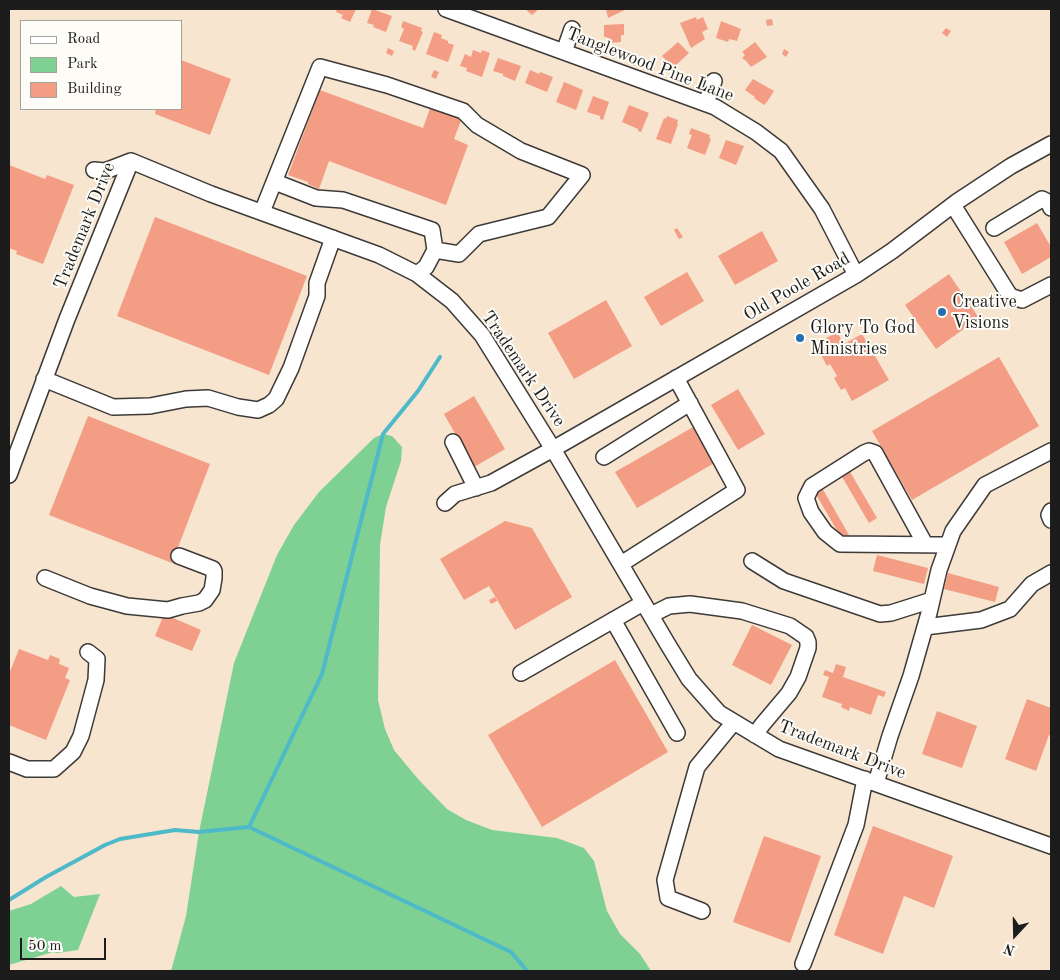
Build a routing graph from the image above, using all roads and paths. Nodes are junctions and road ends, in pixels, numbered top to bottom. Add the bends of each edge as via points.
1 (446, 9) edge
2 (572, 29) dead end
3 (564, 52) junction
4 (714, 81) dead end
5 (706, 103) junction
6 (1051, 144) edge
7 (132, 161) junction
8 (94, 170) dead end
9 (275, 182) junction
10 (953, 205) junction
11 (1051, 208) edge
12 (262, 212) junction
13 (994, 228) dead end
14 (333, 238) junction
15 (435, 250) junction
16 (417, 274) junction
17 (856, 275) junction
18 (1051, 285) edge
19 (676, 378) junction
20 (44, 380) junction
21 (690, 403) junction
22 (453, 442) dead end
23 (553, 449) junction
24 (1051, 451) edge
25 (604, 457) dead end
26 (9, 475) edge
27 (476, 488) junction
28 (446, 504) dead end
29 (1051, 511) edge
30 (1051, 520) edge
31 (925, 544) junction
32 (948, 545) junction
33 (179, 556) dead end
34 (752, 561) dead end
35 (621, 564) junction
36 (1051, 573) edge
37 (45, 578) dead end
38 (1032, 584) junction
39 (1051, 589) edge
40 (932, 600) junction
41 (647, 609) junction
42 (613, 620) junction
43 (925, 627) junction
44 (88, 652) dead end
45 (521, 672) dead end
46 (734, 722) junction
47 (677, 733) dead end
48 (755, 734) junction
49 (9, 762) edge
50 (870, 781) junction
51 (1051, 846) edge
52 (702, 911) dead end
53 (803, 964) dead end

1 - 3 street, Tanglewood Pine Lane
2 - 3 street
3 - 5 street, Tanglewood Pine Lane
4 - 5 street
5 - 17 street, Tanglewood Pine Lane via 756,132 781,151 822,209
6 - 10 street, Old Poole Road
7 - 8 street via 105,171
7 - 12 street, Trademark Drive
7 - 20 street, Trademark Drive
9 - 12 street
9 - 15 street via 316,198 343,200 432,230
9 - 15 street via 320,67 464,111 477,125 521,151 582,175 548,217 479,234 459,254
10 - 17 street, Old Poole Road
10 - 18 street via 1010,296 1022,300
11 - 13 street via 1042,199
12 - 14 street, Trademark Drive
14 - 16 street, Trademark Drive
14 - 20 street via 317,283 317,296 291,368 276,399 258,410 208,398 150,406 112,407
15 - 16 street via 426,267
16 - 23 street, Trademark Drive via 452,301 482,335
17 - 19 street, Old Poole Road
19 - 21 street
19 - 23 street, Old Poole Road
20 - 26 street, Trademark Drive
21 - 25 street
21 - 35 street via 738,490
22 - 27 street
23 - 27 street, Old Poole Road
23 - 35 street, Trademark Drive
24 - 32 street via 985,485 953,531
27 - 28 street, Old Poole Road via 455,494
29 - 30 street
31 - 31 street via 840,544 825,532 806,498 812,486 870,451 875,454
31 - 32 street
32 - 40 street
33 - 37 street via 213,569 212,590 199,603 168,610 118,604
34 - 40 street via 784,580 880,614
35 - 41 street, Trademark Drive
36 - 38 street
38 - 39 street
38 - 43 street via 1010,609 981,620
40 - 43 street
41 - 42 street
41 - 46 street, Trademark Drive via 689,679 719,713
41 - 48 street via 690,604 742,611 790,626 806,637 808,648 798,677
42 - 45 street
42 - 47 street
43 - 50 street via 890,736
44 - 49 street via 97,659 96,680 81,736 73,752 54,769 27,768
46 - 48 street, Trademark Drive
46 - 52 street via 696,767 665,880 668,898
48 - 50 street, Trademark Drive via 779,749
50 - 51 street, Trademark Drive
50 - 53 street

